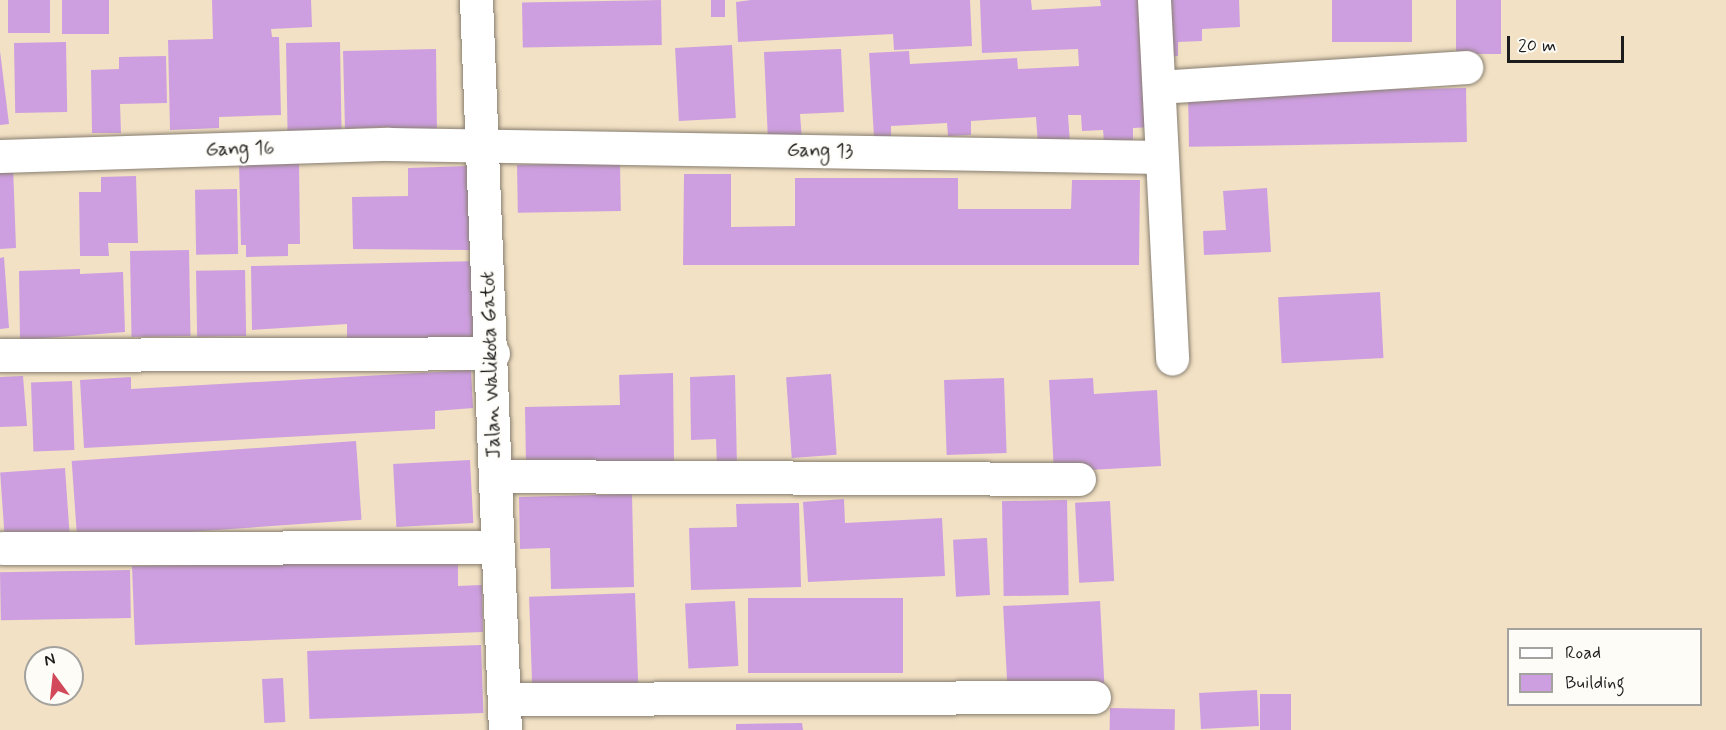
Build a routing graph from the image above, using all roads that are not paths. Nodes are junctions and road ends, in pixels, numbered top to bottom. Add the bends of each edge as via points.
1 (476, 0) edge
2 (1154, 0) edge
3 (1466, 67) dead end
4 (1159, 87) junction
5 (479, 146) junction
6 (0, 156) edge
7 (1161, 157) junction
8 (493, 353) junction
9 (0, 355) edge
10 (1172, 359) dead end
11 (495, 476) junction
12 (1079, 479) dead end
13 (497, 547) junction
14 (3, 548) dead end
15 (1094, 697) dead end
16 (505, 714) edge

1 - 5 street, Jalan Walikota Gatot
2 - 4 street
3 - 4 street
4 - 7 street
5 - 6 street, Gang 16 via 389,144
5 - 7 street, Gang 13
5 - 8 street, Jalan Walikota Gatot
7 - 10 street
8 - 9 street
8 - 11 street, Jalan Walikota Gatot
11 - 12 street
11 - 13 street, Jalan Walikota Gatot
13 - 14 street
13 - 16 street, Jalan Walikota Gatot
15 - 16 street

